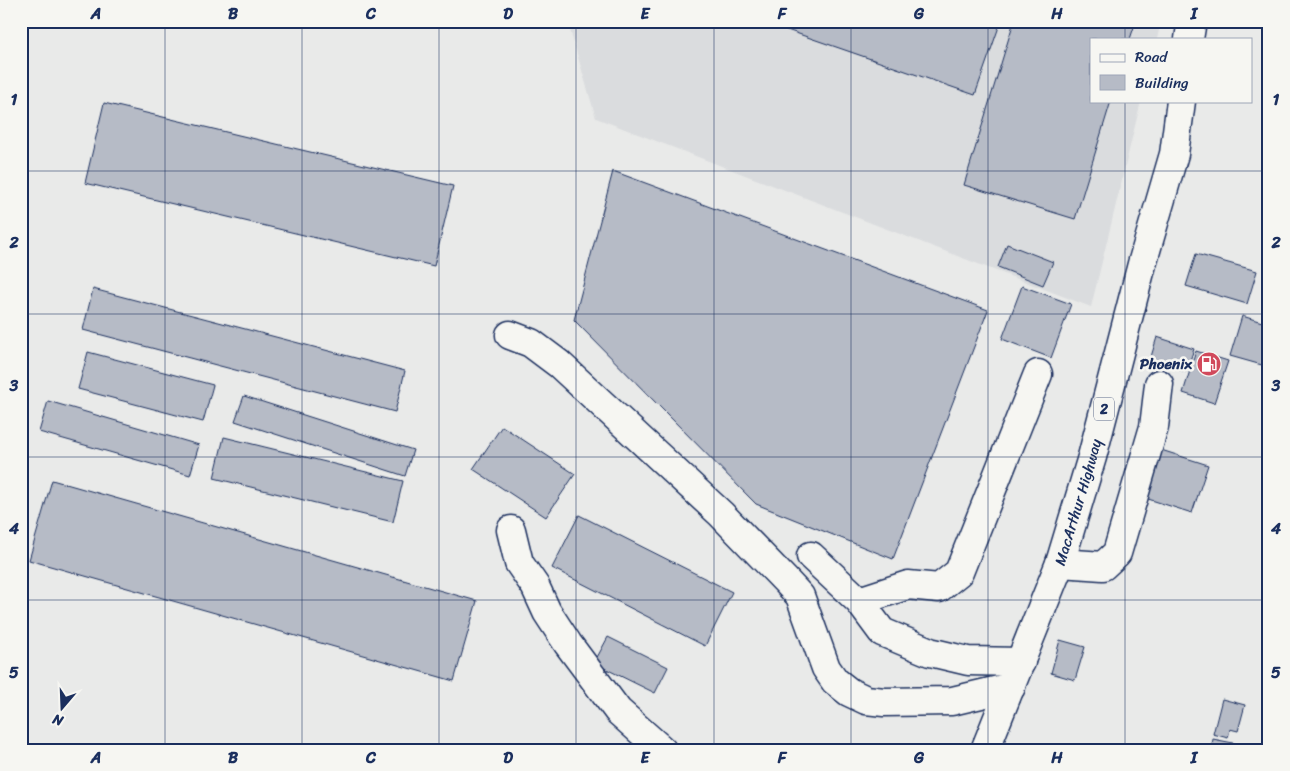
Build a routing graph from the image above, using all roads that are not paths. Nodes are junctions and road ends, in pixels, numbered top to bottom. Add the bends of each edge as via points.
1 (1192, 21) edge
2 (1190, 38) edge
3 (1181, 102) edge
4 (510, 335) dead end
5 (1038, 374) dead end
6 (1159, 384) dead end
7 (511, 530) dead end
8 (811, 556) dead end
9 (1060, 563) junction
10 (859, 601) junction
11 (1021, 662) junction
12 (1006, 698) junction
13 (662, 750) edge
14 (985, 750) edge

1 - 2 main road
3 - 9 main road, MacArthur Highway / 2 via 1174,154
4 - 12 main road via 531,343 559,364 721,514 785,580 800,596 826,668 835,681 850,692 866,700 884,702
5 - 10 main road via 959,572 939,588 908,585
6 - 9 main road via 1154,427 1117,552 1103,566
7 - 13 main road via 519,563 568,644 618,711
8 - 10 main road
9 - 11 main road, MacArthur Highway / 2
10 - 11 main road via 882,632 930,652 968,661
11 - 12 main road, MacArthur Highway / 2
12 - 14 main road, MacArthur Highway / 2

